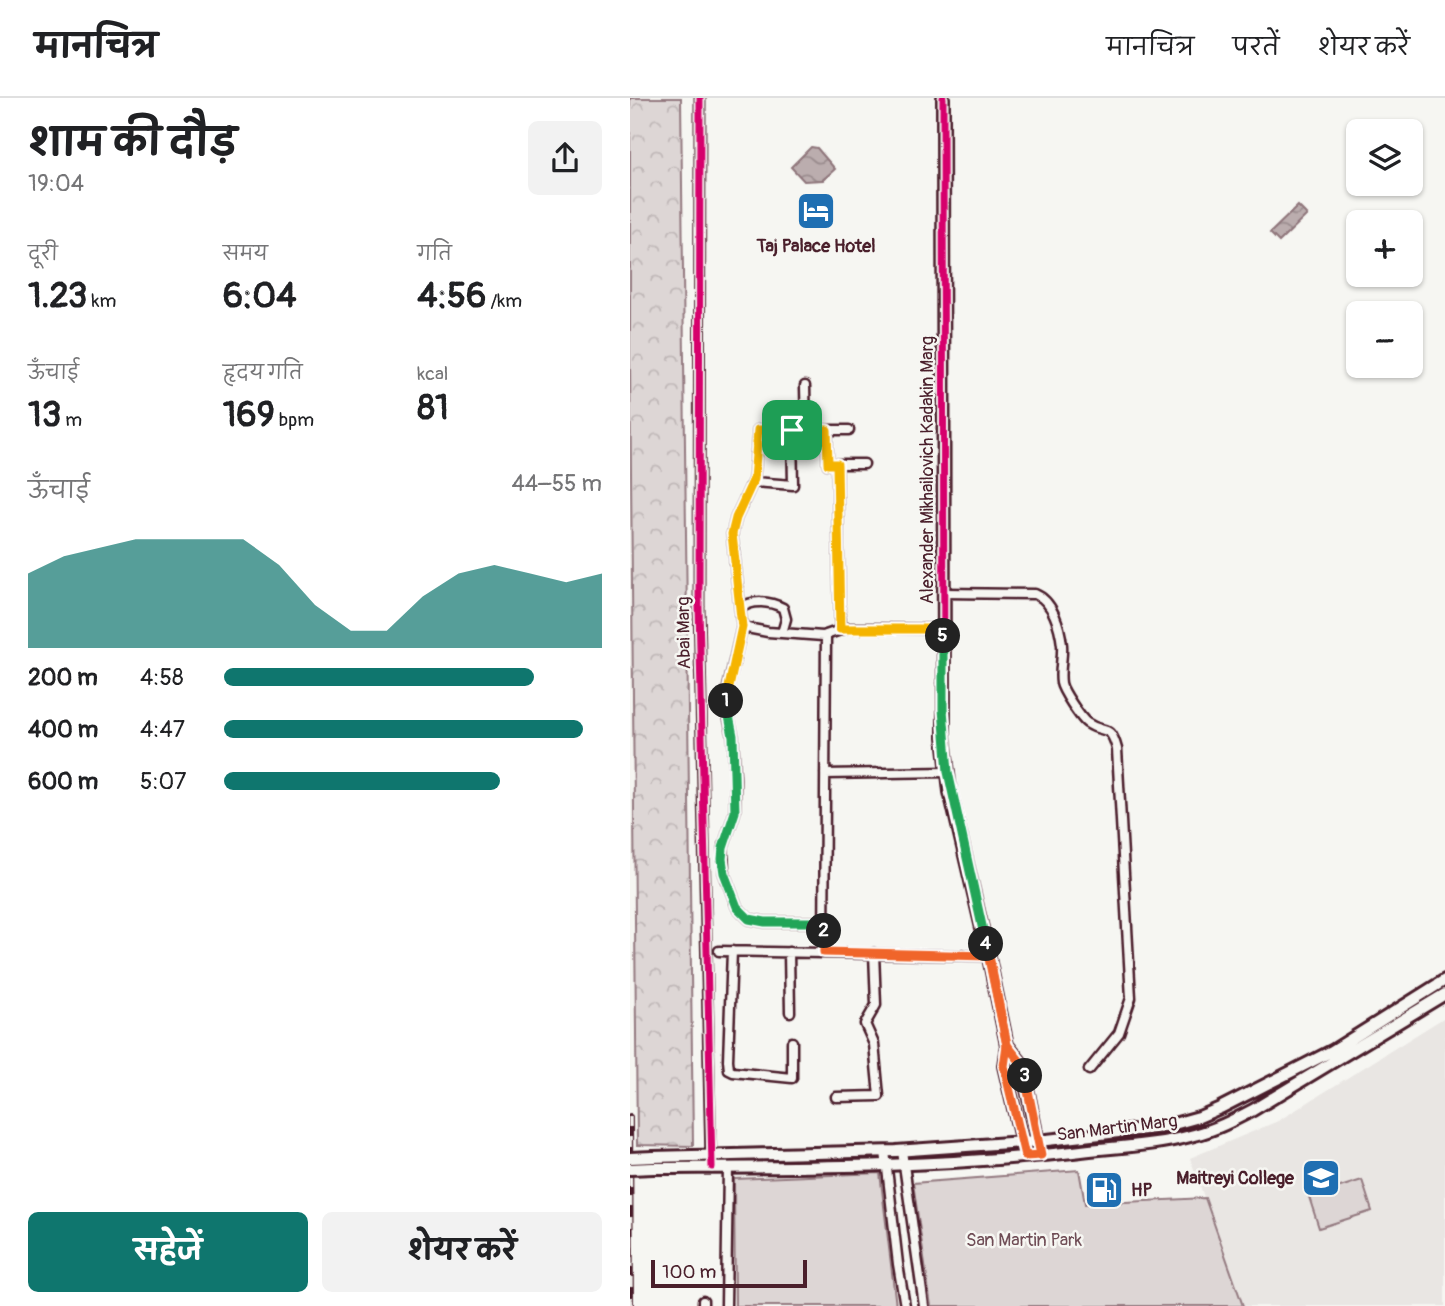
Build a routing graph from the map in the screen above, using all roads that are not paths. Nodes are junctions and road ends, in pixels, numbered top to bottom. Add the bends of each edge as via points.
1 (700, 98) edge
2 (943, 98) edge
3 (805, 386) dead end
4 (792, 430) junction
5 (806, 430) junction
6 (827, 430) junction
7 (849, 430) dead end
8 (837, 464) junction
9 (864, 464) dead end
10 (753, 482) junction
11 (943, 593) junction
12 (740, 609) junction
13 (742, 627) junction
14 (840, 629) junction
15 (943, 629) junction
16 (782, 633) junction
17 (826, 635) junction
18 (948, 772) junction
19 (825, 774) junction
20 (824, 922) junction
21 (719, 951) dead end
22 (732, 951) junction
23 (789, 951) junction
24 (824, 952) junction
25 (874, 953) junction
26 (989, 956) junction
27 (1445, 979) edge
28 (1445, 994) edge
29 (790, 1012) dead end
30 (792, 1042) dead end
31 (1007, 1045) junction
32 (1089, 1070) dead end
33 (836, 1097) dead end
34 (1022, 1142) junction
35 (1038, 1142) junction
36 (885, 1151) junction
37 (902, 1151) junction
38 (711, 1155) junction
39 (1041, 1155) junction
40 (1025, 1156) junction
41 (630, 1158) edge
42 (653, 1162) junction
43 (904, 1165) junction
44 (886, 1166) junction
45 (712, 1167) junction
46 (728, 1167) junction
47 (630, 1169) edge
48 (726, 1306) edge
49 (905, 1306) edge
50 (924, 1306) edge

1 - 38 street, Abai Marg via 699,607
2 - 11 street, Alexander Mikhailovich Kadakin Marg
3 - 5 street
4 - 5 street
4 - 10 street via 758,430
4 - 10 street via 793,485
5 - 6 street
6 - 7 street
6 - 8 street via 828,464
8 - 9 street
8 - 14 street
10 - 12 street via 732,534
11 - 15 street, Alexander Mikhailovich Kadakin Marg
11 - 32 street via 1043,597 1050,604 1062,644 1061,684 1084,720 1114,737 1131,998 1119,1033
12 - 13 street
12 - 16 street via 755,602 783,607
13 - 16 street
13 - 20 street via 726,697 733,736 735,812 723,848 724,873 737,907 749,919
14 - 15 street
14 - 17 street
15 - 18 street, Alexander Mikhailovich Kadakin Marg
16 - 17 street
17 - 19 street
18 - 19 street
18 - 26 street, Alexander Mikhailovich Kadakin Marg
19 - 20 street
20 - 24 street
21 - 22 street
22 - 23 street
22 - 30 street via 729,1070 792,1077
23 - 24 street
23 - 29 street
24 - 25 street
25 - 26 street
25 - 33 street via 876,1005 865,1024 874,1044 879,1096
26 - 31 street, Alexander Mikhailovich Kadakin Marg
27 - 35 street, San Martin Marg via 1332,1051 1199,1117 1163,1127
28 - 39 street, San Martin Marg via 1225,1124 1173,1140
31 - 34 street via 1004,1066
31 - 35 street via 1022,1064
34 - 35 street, San Martin Marg
34 - 37 street, San Martin Marg
34 - 40 street
35 - 39 street
36 - 37 street, San Martin Marg
36 - 38 street, San Martin Marg
36 - 44 street
37 - 43 street
38 - 42 street, San Martin Marg
38 - 45 street, Abai Marg
39 - 40 street, San Martin Marg
40 - 43 street, San Martin Marg
41 - 42 street, San Martin Marg, bridge
42 - 45 street, San Martin Marg
42 - 47 street, San Martin Marg, bridge
43 - 44 street, San Martin Marg
43 - 50 street
44 - 46 street, San Martin Marg
44 - 49 street
45 - 46 street, San Martin Marg
46 - 48 street

